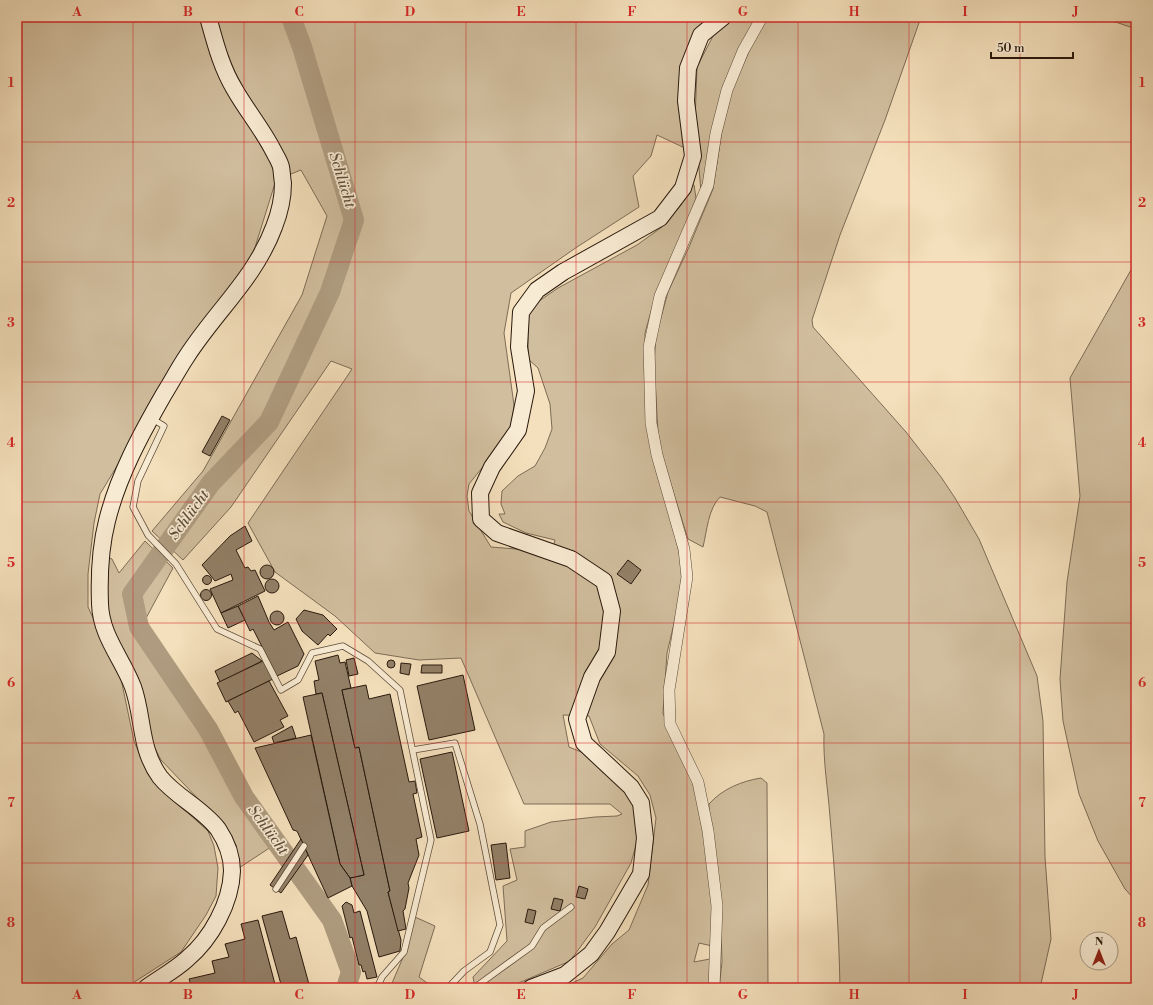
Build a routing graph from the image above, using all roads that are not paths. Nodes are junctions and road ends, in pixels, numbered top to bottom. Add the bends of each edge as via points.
1 (208, 17) edge
2 (723, 17) edge
3 (762, 17) edge
4 (150, 418) junction
5 (413, 750) junction
6 (304, 846) dead end
7 (276, 890) dead end
8 (571, 907) dead end
9 (146, 988) edge
10 (377, 988) edge
11 (448, 988) edge
12 (474, 988) edge
13 (531, 988) edge
14 (714, 988) edge

1 - 4 street via 221,62 281,166 283,195 269,241 257,262 187,355
2 - 13 street via 701,35 688,68 686,101 693,156 683,188 660,218 563,272 537,290 520,312 519,347 526,391 518,430 492,467 480,493 481,519 497,533 571,559 604,581 612,611 607,652 592,677 577,719 584,743 632,787 641,803 646,838 641,874 591,954 565,976
3 - 14 street via 726,90 708,185 660,296 649,346 651,423 657,455 684,550 687,577 669,690 670,724 698,782 708,831 718,906
4 - 5 lane via 164,426 138,481 133,507 148,535 176,564 218,629 260,649 281,690 298,680 312,653 343,646 368,661 400,690
4 - 9 street via 131,456 106,523 100,580 103,625 134,689 148,756 160,777 217,828 227,846 232,872 228,897 204,941 188,958
5 - 10 lane via 431,840 404,952 382,977
5 - 11 lane via 455,743 480,824 500,925 490,952 464,971
6 - 7 lane
8 - 12 lane via 543,928 532,946

